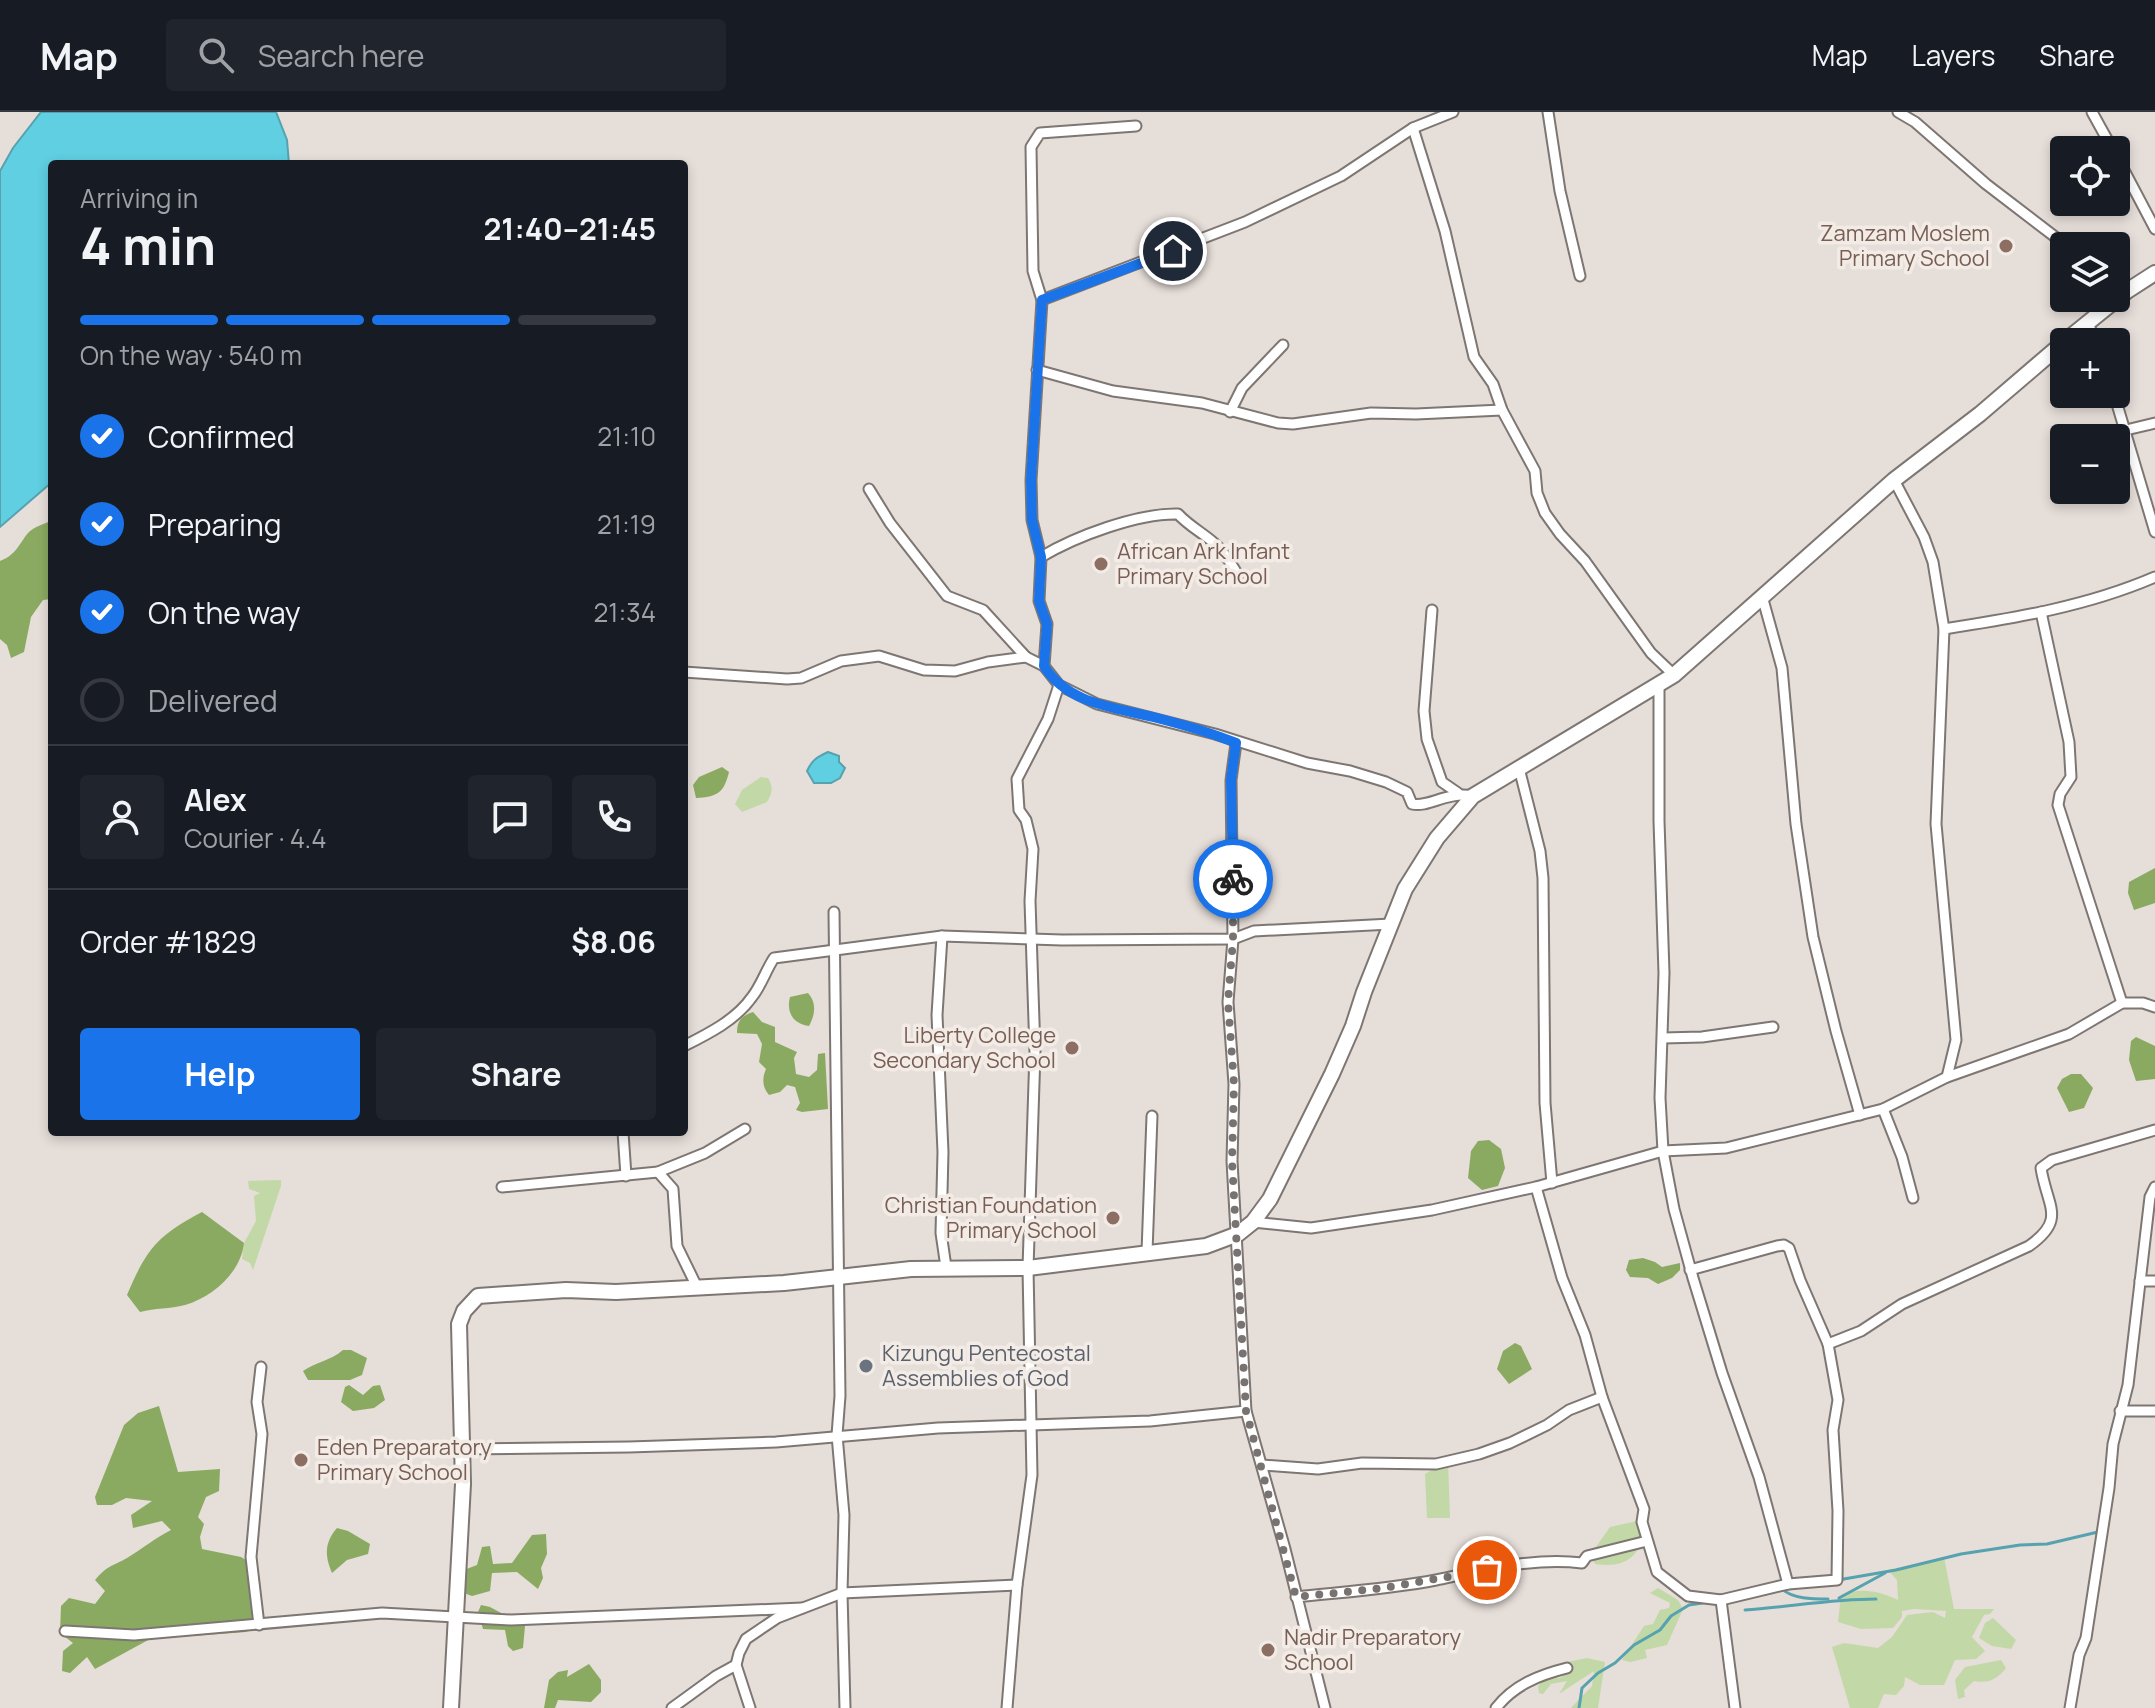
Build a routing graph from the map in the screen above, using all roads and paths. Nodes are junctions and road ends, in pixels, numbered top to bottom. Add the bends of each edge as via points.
1 (1453, 112) edge
2 (1548, 112) edge
3 (1898, 112) edge
4 (2092, 112) edge
5 (1136, 126) dead end
6 (1413, 128) junction
7 (2106, 136) edge
8 (2130, 181) edge
9 (2155, 229) edge
10 (2050, 233) edge
11 (2155, 273) edge
12 (1580, 276) dead end
13 (2130, 283) edge
14 (1042, 300) junction
15 (2097, 312) edge
16 (2088, 322) junction
17 (2081, 328) edge
18 (2090, 328) edge
19 (1283, 345) dead end
20 (2050, 354) edge
21 (1037, 370) junction
22 (1502, 410) junction
23 (1230, 412) junction
24 (2155, 423) edge
25 (2130, 429) edge
26 (2130, 444) edge
27 (1894, 480) junction
28 (869, 489) dead end
29 (2155, 532) edge
30 (1041, 557) junction
31 (1238, 575) dead end
32 (2155, 577) edge
33 (1762, 596) junction
34 (1432, 610) dead end
35 (2041, 612) junction
36 (1944, 629) junction
37 (1026, 657) junction
38 (1044, 666) junction
39 (688, 672) edge
40 (1674, 675) junction
41 (1659, 684) junction
42 (1059, 685) junction
43 (1236, 743) junction
44 (1519, 768) junction
45 (1465, 795) junction
46 (834, 912) dead end
47 (1391, 924) junction
48 (942, 936) junction
49 (1033, 939) junction
50 (1233, 939) junction
51 (836, 952) junction
52 (2122, 1003) junction
53 (2155, 1007) edge
54 (1773, 1027) dead end
55 (1663, 1038) junction
56 (688, 1044) edge
57 (1947, 1077) junction
58 (1883, 1109) junction
59 (1860, 1115) junction
60 (1152, 1116) dead end
61 (745, 1129) dead end
62 (2155, 1130) edge
63 (623, 1136) edge
64 (1663, 1151) junction
65 (658, 1172) junction
66 (626, 1176) junction
67 (1552, 1183) junction
68 (502, 1187) dead end
69 (1536, 1187) junction
70 (2155, 1187) edge
71 (1913, 1198) dead end
72 (1253, 1222) junction
73 (1238, 1234) junction
74 (1147, 1252) junction
75 (946, 1267) junction
76 (1028, 1268) junction
77 (1690, 1270) junction
78 (837, 1278) junction
79 (2140, 1281) junction
80 (2155, 1281) edge
81 (697, 1287) junction
82 (1828, 1344) junction
83 (261, 1367) dead end
84 (1602, 1397) junction
85 (1246, 1411) junction
86 (2120, 1411) junction
87 (2155, 1411) edge
88 (1032, 1424) junction
89 (837, 1435) junction
90 (461, 1449) junction
91 (1262, 1465) junction
92 (1647, 1541) junction
93 (1788, 1584) junction
94 (1017, 1585) junction
95 (842, 1593) junction
96 (1296, 1597) junction
97 (1721, 1600) junction
98 (802, 1608) junction
99 (455, 1616) junction
100 (259, 1625) junction
101 (65, 1631) dead end
102 (736, 1665) junction
103 (1567, 1668) dead end
104 (451, 1708) edge
105 (672, 1708) edge
106 (750, 1708) edge
107 (845, 1708) edge
108 (1007, 1708) edge
109 (1325, 1708) edge
110 (1496, 1708) edge
111 (1735, 1708) edge
112 (2070, 1708) edge

1 - 6 street
2 - 12 street
3 - 10 street
4 - 7 street
5 - 14 street via 1040,133 1031,147 1033,271
6 - 14 street via 1341,176 1245,222
6 - 22 street via 1445,231 1474,357 1493,384
8 - 9 street
11 - 13 street
14 - 21 street
15 - 16 street
16 - 17 street
16 - 18 street
19 - 23 street via 1242,388
20 - 27 street
21 - 23 street via 1113,391
21 - 30 street via 1032,520
22 - 23 street via 1371,413 1293,424
22 - 40 street via 1535,471 1545,513 1651,653
24 - 25 street
26 - 29 street
27 - 33 street
27 - 36 street via 1933,562
28 - 37 street via 947,596 983,610
30 - 31 street via 1099,531 1178,514 1213,542
30 - 38 street via 1039,601 1047,624
32 - 35 street
33 - 40 street
33 - 59 street via 1782,668 1813,937
34 - 45 street via 1425,728 1442,782
35 - 36 street
35 - 52 street via 2069,742 2071,777 2058,805
36 - 57 street via 1936,824 1956,1040
37 - 38 street
37 - 39 street via 955,671 924,670 879,656 841,661 787,679
38 - 42 street
40 - 41 street
41 - 44 street
41 - 55 street
42 - 43 street via 1097,704
42 - 49 street via 1017,779 1019,810 1033,849
43 - 45 street via 1386,782 1407,792 1412,804
43 - 50 street via 1231,780
44 - 45 street
44 - 67 street via 1543,878 1545,1103
45 - 47 street via 1419,864
46 - 51 street
47 - 50 street via 1254,931
47 - 72 street via 1332,1074 1270,1199
48 - 49 street
48 - 51 street
48 - 75 street via 937,1015
49 - 50 street
49 - 76 street via 1035,1113
50 - 73 street via 1228,1002
51 - 56 street via 774,958 743,1007
51 - 78 street
52 - 53 street
52 - 57 street via 2069,1034
54 - 55 street
55 - 64 street
57 - 58 street
58 - 59 street
58 - 71 street
59 - 64 street via 1726,1148
60 - 74 street
61 - 65 street
62 - 82 street via 2052,1160 2041,1168 2053,1219 2046,1234
63 - 66 street
64 - 67 street
64 - 77 street
65 - 66 street
65 - 81 street via 673,1189 677,1246
66 - 68 street
67 - 69 street
69 - 72 street via 1311,1228
69 - 84 street
70 - 79 street
72 - 73 street
73 - 74 street via 1206,1246
73 - 85 street
74 - 76 street
75 - 76 street
75 - 78 street
76 - 88 street
77 - 82 street via 1787,1246
77 - 93 street via 1759,1477
78 - 81 street
78 - 89 street
79 - 80 street
79 - 86 street
81 - 90 street via 478,1296 459,1324
82 - 93 street via 1838,1400 1833,1430 1837,1580
83 - 100 street via 257,1402 262,1434 251,1557
84 - 91 street via 1510,1443 1436,1464 1362,1463 1318,1469
84 - 92 street via 1644,1509
85 - 88 street via 1150,1421
85 - 91 street
86 - 87 street
86 - 112 street via 2086,1638
88 - 89 street
88 - 94 street via 1032,1475
89 - 90 street via 673,1446
89 - 95 street via 844,1515
90 - 99 street
91 - 96 street
92 - 96 street via 1587,1556 1582,1563 1561,1560
92 - 97 street via 1657,1572 1668,1582 1688,1596
93 - 97 street
94 - 95 street
94 - 108 street
95 - 98 street
95 - 107 street
96 - 109 street
97 - 111 street
98 - 99 street via 511,1620
98 - 102 street via 746,1639
99 - 100 street via 382,1613
99 - 104 street
100 - 101 street via 134,1635
102 - 105 street
102 - 106 street
103 - 110 street via 1533,1678

